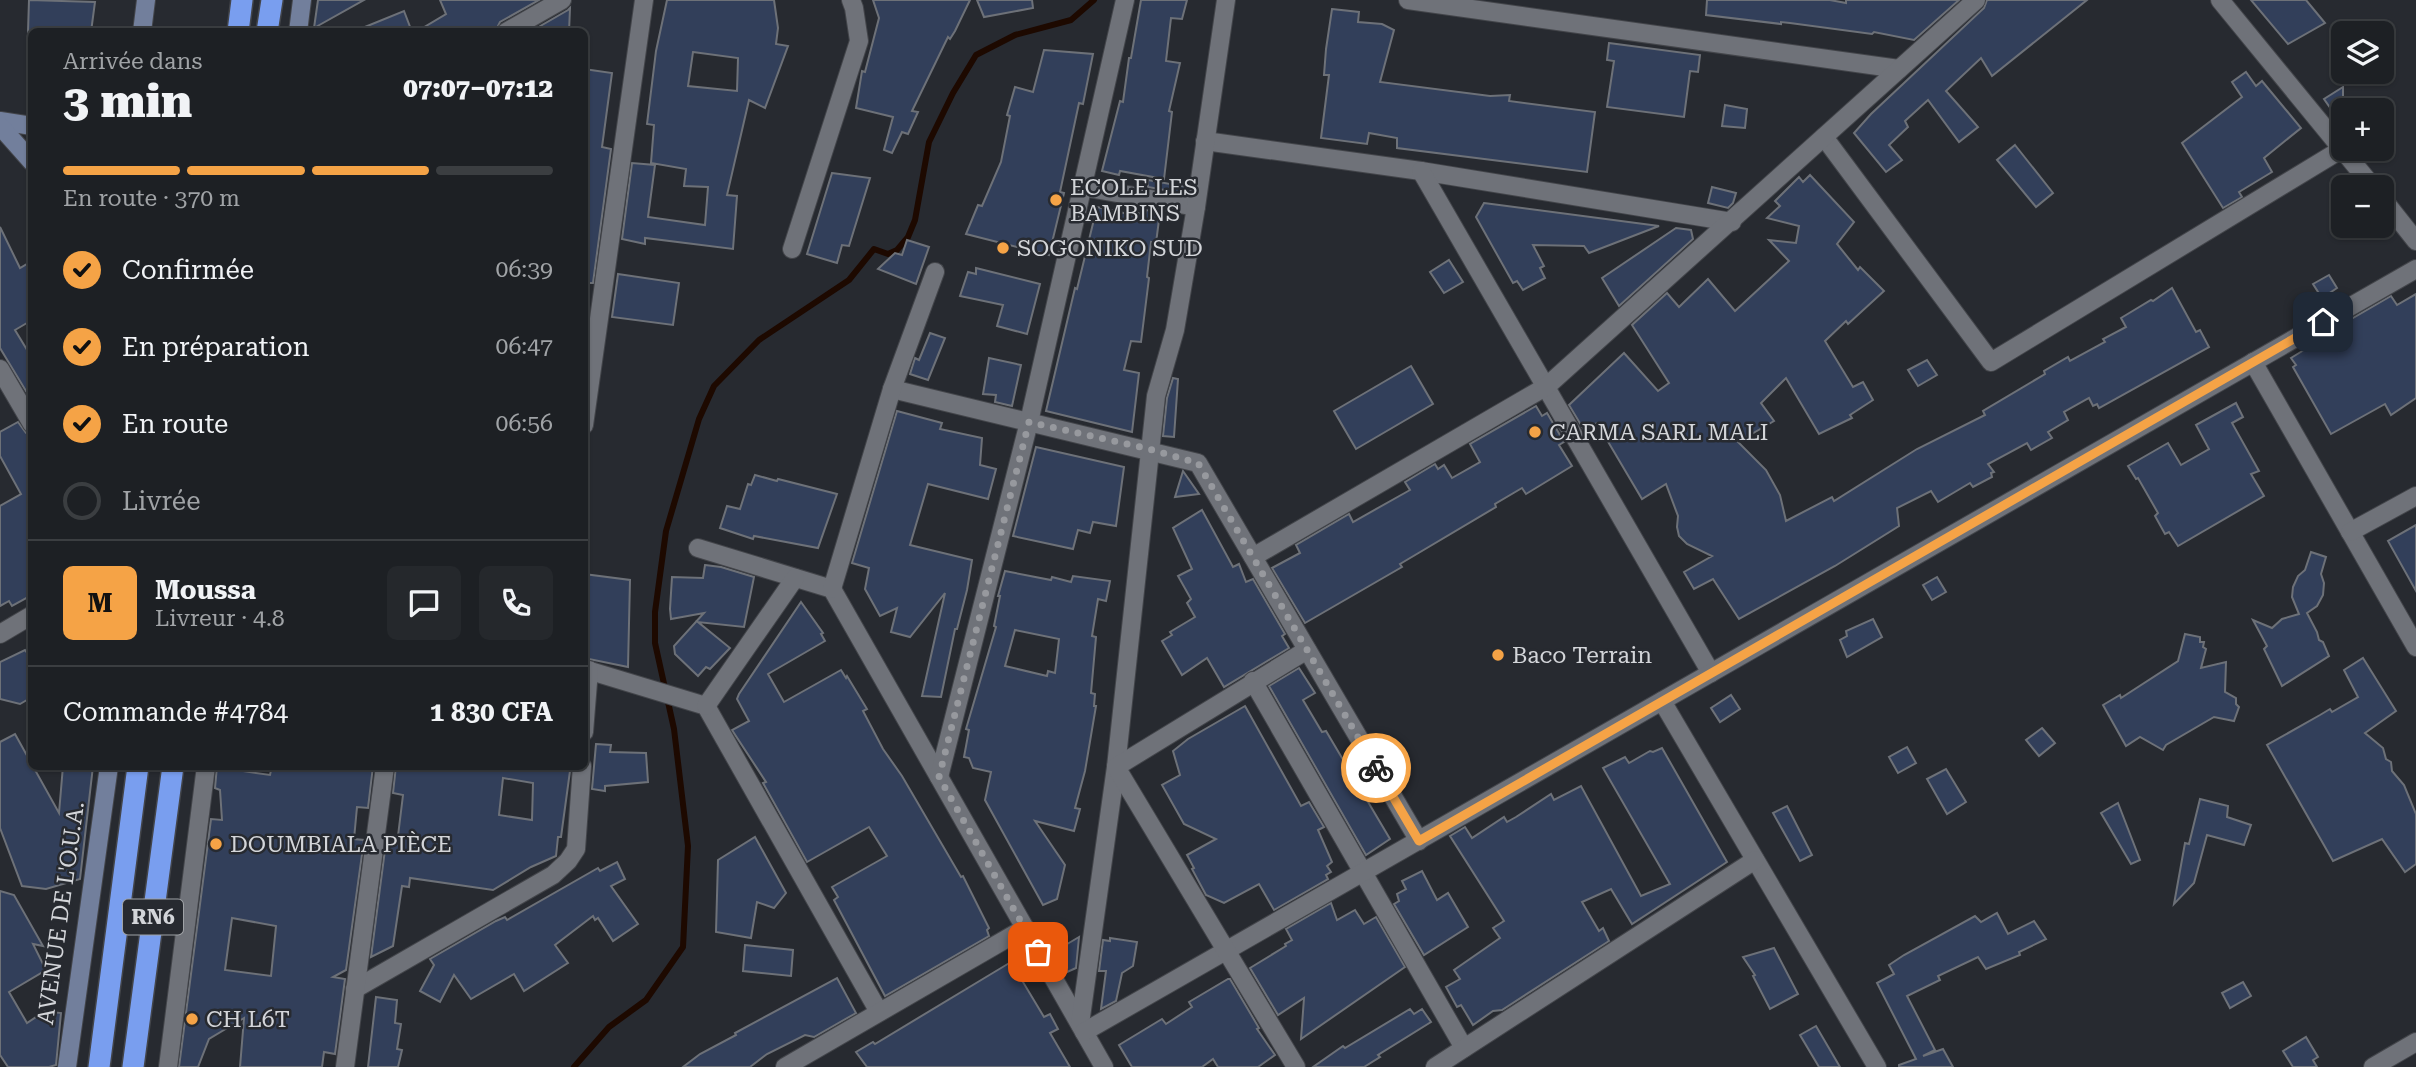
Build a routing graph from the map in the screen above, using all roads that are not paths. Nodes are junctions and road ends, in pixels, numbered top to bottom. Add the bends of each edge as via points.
1 (146, 0) edge
2 (242, 0) edge
3 (272, 0) edge
4 (302, 0) edge
5 (562, 0) edge
6 (644, 0) edge
7 (850, 0) edge
8 (1125, 0) edge
9 (1226, 0) edge
10 (1408, 0) edge
11 (1976, 0) edge
12 (2220, 0) edge
13 (142, 28) edge
14 (238, 28) edge
15 (268, 28) edge
16 (298, 28) edge
17 (513, 28) edge
18 (1899, 69) junction
19 (0, 124) edge
20 (28, 126) edge
21 (2331, 136) edge
22 (1824, 137) junction
23 (1205, 141) junction
24 (2331, 156) edge
25 (28, 157) edge
26 (2352, 161) edge
27 (1421, 171) junction
28 (2363, 175) edge
29 (1083, 187) junction
30 (1196, 207) junction
31 (2394, 213) edge
32 (1732, 222) junction
33 (2416, 240) edge
34 (792, 249) dead end
35 (2416, 269) edge
36 (935, 272) dead end
37 (2253, 362) junction
38 (0, 369) edge
39 (1547, 386) junction
40 (892, 389) junction
41 (588, 397) edge
42 (28, 417) edge
43 (1029, 422) junction
44 (1149, 449) junction
45 (2416, 496) edge
46 (2350, 532) junction
47 (698, 548) dead end
48 (1253, 557) junction
49 (795, 578) junction
50 (832, 589) junction
51 (28, 617) edge
52 (0, 634) edge
53 (2416, 647) edge
54 (1307, 650) junction
55 (588, 669) edge
56 (1711, 673) junction
57 (1254, 681) junction
58 (1662, 701) junction
59 (706, 706) junction
60 (1116, 767) junction
61 (108, 770) edge
62 (137, 770) edge
63 (172, 770) edge
64 (205, 770) edge
65 (384, 770) edge
66 (582, 770) edge
67 (939, 777) junction
68 (1419, 841) junction
69 (1755, 860) junction
70 (1363, 872) junction
71 (1025, 928) junction
72 (1226, 951) junction
73 (355, 989) junction
74 (879, 1012) junction
75 (1082, 1028) junction
76 (2416, 1042) edge
77 (1464, 1048) junction
78 (67, 1067) edge
79 (99, 1067) edge
80 (133, 1067) edge
81 (168, 1067) edge
82 (345, 1067) edge
83 (785, 1067) edge
84 (1104, 1067) edge
85 (1296, 1067) edge
86 (1434, 1067) edge
87 (1877, 1067) edge
88 (2372, 1067) edge

1 - 13 street
2 - 14 highway
3 - 15 highway
4 - 16 street
5 - 17 street
6 - 41 street
7 - 34 street via 859,41
8 - 29 street
9 - 23 street
10 - 18 street
11 - 18 street
12 - 21 street
18 - 22 street
19 - 20 street
19 - 25 street
22 - 24 street via 1991,362
22 - 32 street
23 - 27 street
23 - 30 street
26 - 28 street
27 - 32 street
27 - 39 street
29 - 30 street
29 - 43 street
30 - 44 street
31 - 33 street
32 - 39 street
35 - 37 street
36 - 40 street
37 - 46 street
37 - 56 street
38 - 42 street
39 - 48 street
39 - 56 street
40 - 43 street
40 - 50 street
43 - 44 street
43 - 67 street
44 - 48 street via 1198,463
44 - 60 street
45 - 46 street
46 - 53 street
47 - 49 street
48 - 54 street
49 - 50 street
49 - 59 street
50 - 67 street
51 - 52 street
54 - 57 street
54 - 68 street
55 - 59 street
56 - 58 street
57 - 60 street
57 - 70 street
58 - 68 street
58 - 69 street
59 - 74 street
60 - 72 street
60 - 75 street
61 - 78 street, AVENUE DE L'O.U.A.
62 - 79 highway, RN6
63 - 80 highway, RN6
64 - 81 street
65 - 73 street
66 - 73 street via 576,849 568,861 553,875
67 - 71 street
68 - 70 street
69 - 77 street
69 - 87 street
70 - 72 street
70 - 77 street
71 - 74 street
71 - 75 street
72 - 75 street
72 - 85 street
73 - 82 street
74 - 83 street
75 - 84 street
76 - 88 street
77 - 86 street

